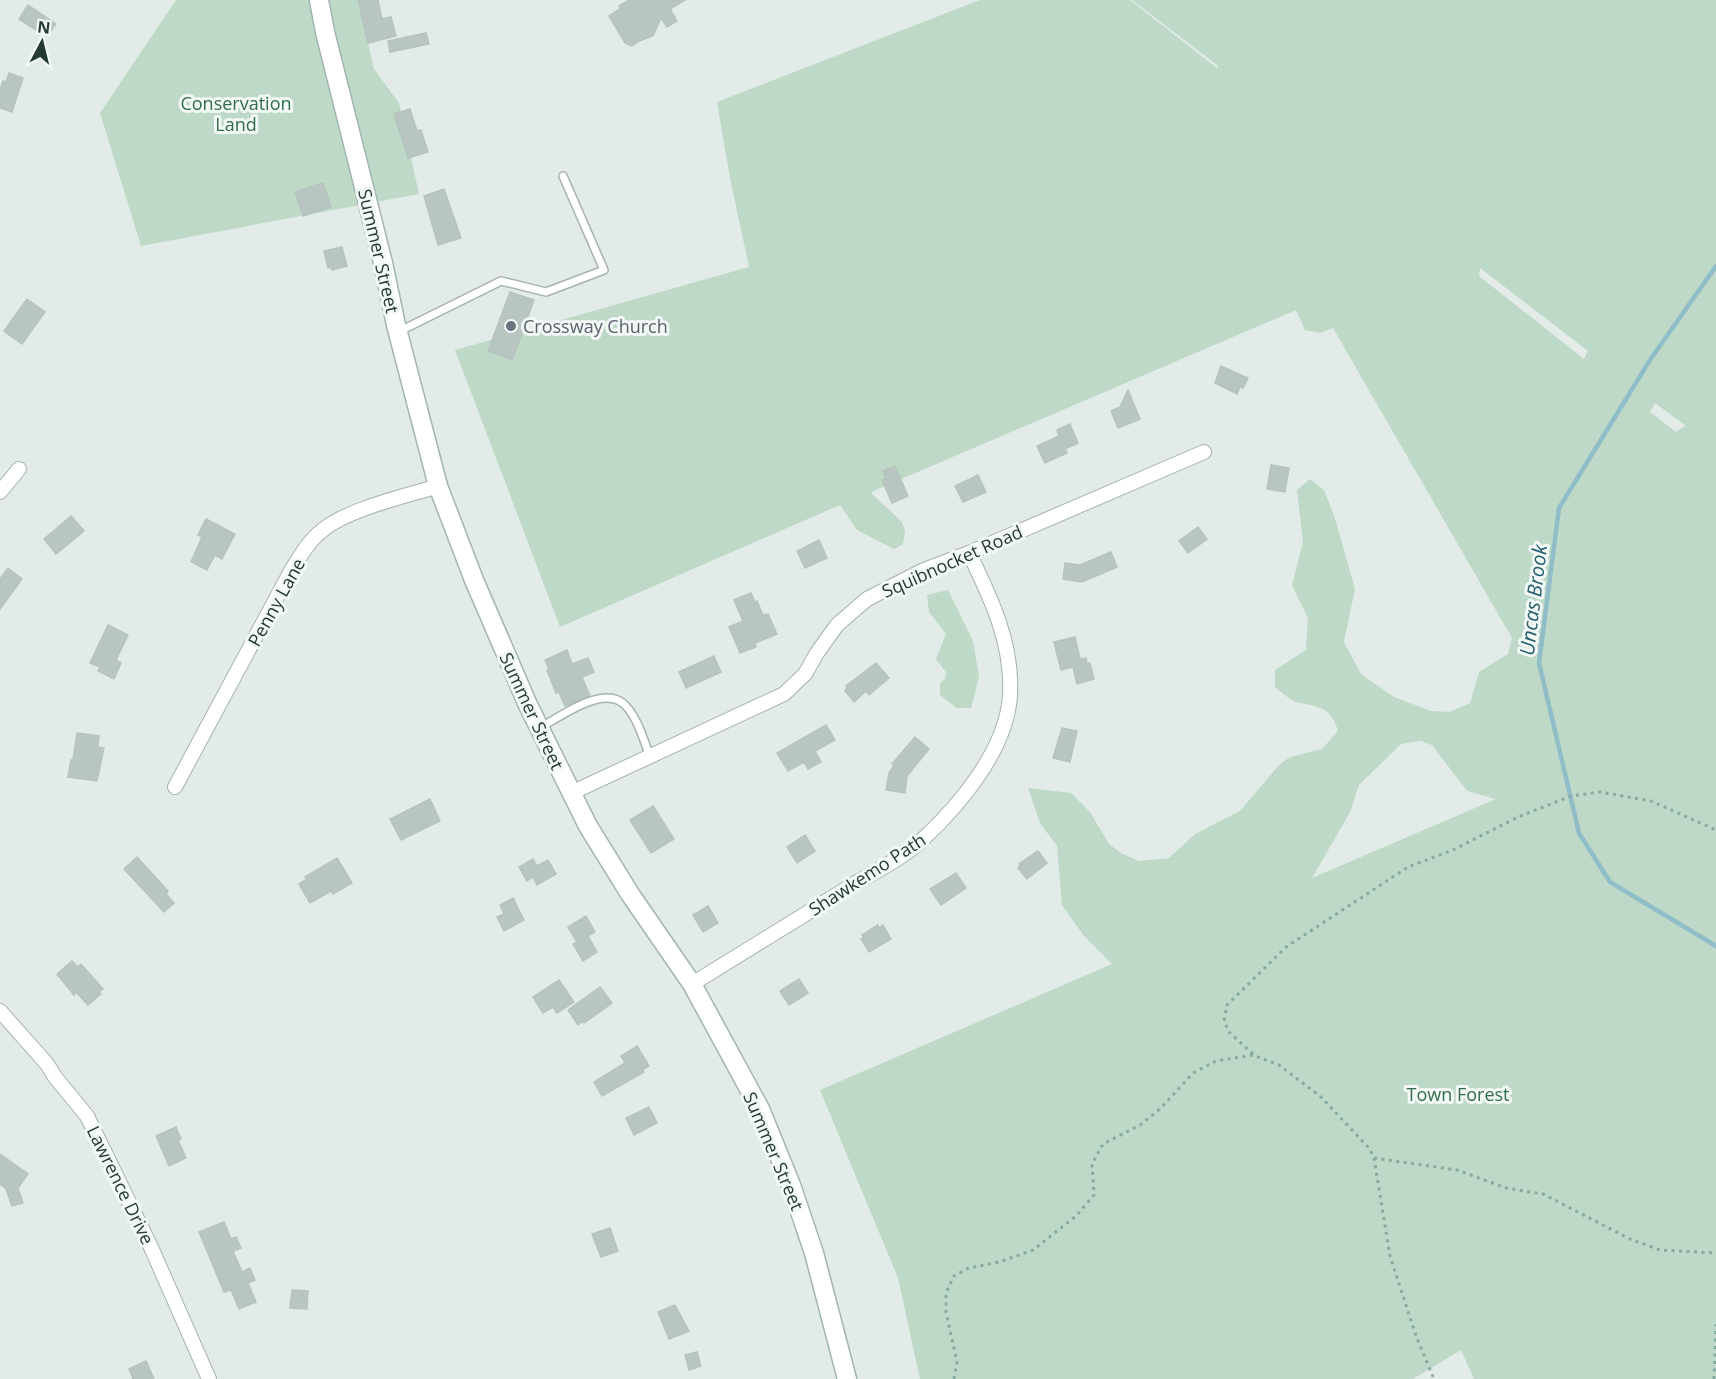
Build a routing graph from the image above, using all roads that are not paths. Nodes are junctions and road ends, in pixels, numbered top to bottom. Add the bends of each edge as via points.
1 (319, 0) edge
2 (563, 176) dead end
3 (398, 332) junction
4 (1204, 452) dead end
5 (19, 469) dead end
6 (438, 486) junction
7 (0, 492) edge
8 (969, 553) junction
9 (539, 728) junction
10 (650, 758) junction
11 (176, 787) dead end
12 (571, 794) junction
13 (692, 984) junction
14 (0, 1011) edge
15 (209, 1379) edge
16 (847, 1379) edge

1 - 3 main road, Summer Street
2 - 3 lane via 604,270 546,292 501,281
3 - 6 main road, Summer Street
4 - 8 street, Squibnocket Road
5 - 7 street
6 - 9 main road, Summer Street
6 - 11 street, Penny Lane via 342,518 322,529 306,547
8 - 10 street, Squibnocket Road via 867,598 837,625 805,674 784,694
8 - 13 street, Shawkemo Path via 1002,628 1009,661 1010,697 989,759 955,806 921,842
9 - 10 lane via 595,699 609,697 627,707
9 - 12 main road, Summer Street
10 - 12 street, Squibnocket Road
12 - 13 main road, Summer Street via 630,894
13 - 16 main road, Summer Street via 760,1109 791,1185 814,1253
14 - 15 street, Lawrence Drive via 87,1116

